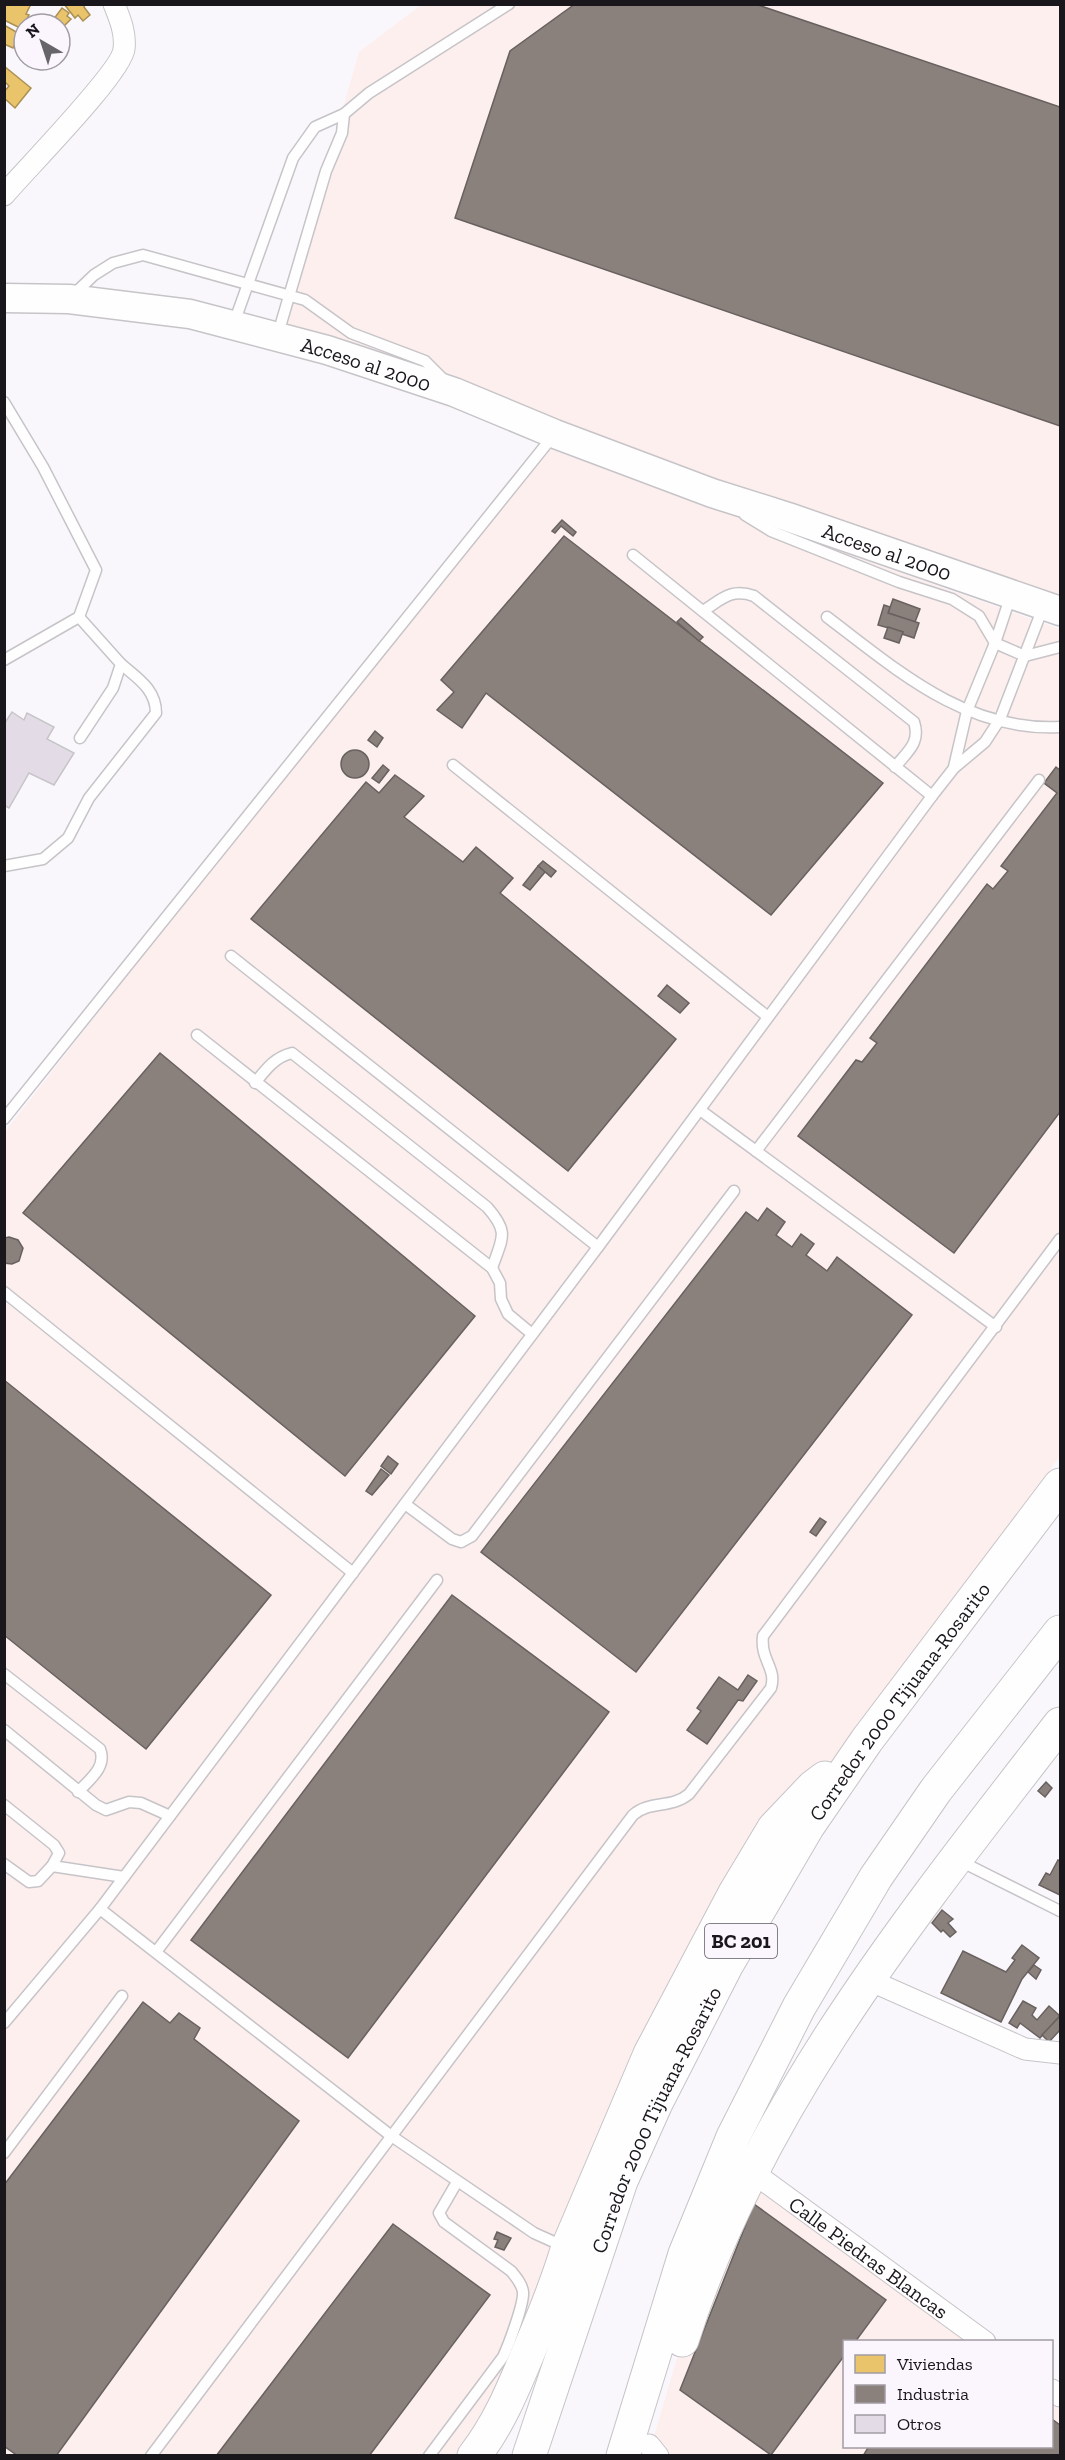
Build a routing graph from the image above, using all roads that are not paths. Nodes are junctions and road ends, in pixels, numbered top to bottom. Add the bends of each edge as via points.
1 (114, 4) edge
2 (509, 4) edge
3 (344, 114) junction
4 (4, 195) edge
5 (247, 285) junction
6 (289, 296) junction
7 (4, 298) edge
8 (69, 299) junction
9 (234, 326) junction
10 (277, 337) junction
11 (454, 392) junction
12 (4, 402) edge
13 (555, 434) junction
14 (712, 493) junction
15 (633, 555) dead end
16 (1012, 594) junction
17 (1052, 608) edge
18 (703, 611) junction
19 (79, 617) junction
20 (827, 617) dead end
21 (995, 643) junction
22 (1060, 647) edge
23 (1025, 656) junction
24 (4, 660) edge
25 (121, 664) junction
26 (967, 711) junction
27 (1000, 719) junction
28 (1060, 727) edge
29 (80, 738) dead end
30 (453, 765) dead end
31 (895, 767) junction
32 (954, 768) junction
33 (1039, 780) dead end
34 (932, 796) junction
35 (4, 866) edge
36 (231, 956) dead end
37 (768, 1017) junction
38 (197, 1035) dead end
39 (255, 1083) junction
40 (699, 1110) junction
41 (4, 1119) edge
42 (756, 1151) junction
43 (734, 1191) dead end
44 (1060, 1239) edge
45 (598, 1247) junction
46 (492, 1268) junction
47 (4, 1292) edge
48 (996, 1327) junction
49 (532, 1334) junction
50 (1060, 1485) edge
51 (405, 1504) junction
52 (353, 1573) junction
53 (437, 1580) dead end
54 (1060, 1632) edge
55 (9, 1677) edge
56 (4, 1691) edge
57 (1059, 1728) edge
58 (4, 1730) edge
59 (856, 1755) junction
60 (78, 1792) junction
61 (4, 1805) edge
62 (170, 1816) junction
63 (956, 1858) junction
64 (4, 1864) edge
65 (52, 1866) junction
66 (124, 1877) junction
67 (100, 1909) junction
68 (1060, 1911) edge
69 (156, 1952) junction
70 (868, 1980) junction
71 (122, 1996) dead end
72 (4, 2024) edge
73 (1060, 2053) edge
74 (390, 2135) junction
75 (4, 2153) edge
76 (751, 2172) junction
77 (457, 2182) junction
78 (568, 2247) junction
79 (982, 2340) edge
80 (644, 2453) edge
81 (151, 2456) edge
82 (429, 2456) edge
83 (474, 2456) edge
84 (529, 2456) edge

1 - 4 street via 123,25 125,51 111,76
2 - 3 lane via 369,93
3 - 5 lane via 315,127 293,158
3 - 6 lane via 342,133 326,171
5 - 6 lane
5 - 8 lane via 143,255 113,262
5 - 9 lane
6 - 10 lane
6 - 11 lane via 305,300 351,333 424,361
7 - 8 street, Acceso al 2000
8 - 9 street, Acceso al 2000 via 190,314
9 - 10 street, Acceso al 2000
10 - 11 street, Acceso al 2000
11 - 13 street, Acceso al 2000
12 - 19 lane via 96,570
13 - 14 street, Acceso al 2000
13 - 41 lane
14 - 16 street, Acceso al 2000
14 - 21 lane, Acceso al 2000 via 771,531 952,599 979,616
15 - 18 lane
16 - 17 street, Acceso al 2000
16 - 21 lane
17 - 23 lane
18 - 31 lane
18 - 31 lane via 727,595 741,591 754,596 914,723 918,733 915,743
19 - 24 lane
19 - 25 lane
20 - 26 lane via 918,684
21 - 23 lane
21 - 26 lane
22 - 23 lane
23 - 27 lane
25 - 29 lane via 112,688
25 - 35 lane via 148,687 156,702 156,713 89,798 68,838 42,859
26 - 27 lane
26 - 32 lane
27 - 28 lane via 1041,728
27 - 32 lane via 985,742
30 - 37 lane
31 - 34 lane
32 - 34 lane
33 - 42 lane
34 - 37 lane
36 - 45 lane
37 - 40 lane
38 - 39 lane
39 - 46 lane
39 - 46 lane via 273,1061 292,1053 325,1077 501,1222 503,1236
40 - 42 lane
40 - 45 lane
42 - 48 lane
43 - 51 lane via 472,1536 461,1542 452,1539
44 - 48 lane
45 - 49 lane
46 - 49 lane via 508,1314
47 - 52 lane
48 - 74 lane via 763,1636 762,1649 774,1677 771,1688 689,1794 675,1803 644,1807 633,1815
49 - 51 lane
50 - 59 highway, Corredor 2000 Tijuana-Rosarito / BC 201
51 - 52 lane
52 - 62 lane
53 - 69 lane
54 - 80 highway via 930,1800 876,1877 799,2007 733,2137 689,2245
55 - 56 lane
55 - 60 lane via 100,1749 101,1767
57 - 63 highway
58 - 60 lane
59 - 78 highway via 813,1787 774,1828 735,1893 650,2055
59 - 84 highway, Corredor 2000 Tijuana-Rosarito / BC 201 via 808,1826 726,1966 656,2103 621,2181
60 - 62 lane via 106,1810 135,1802
61 - 65 lane via 54,1845 59,1853
62 - 66 lane
63 - 68 lane
63 - 70 highway
64 - 65 lane via 29,1882 38,1881
65 - 66 lane
66 - 67 lane
67 - 69 lane
67 - 72 lane
69 - 74 lane
70 - 73 street via 1025,2049
70 - 76 highway via 821,2050
71 - 75 lane
74 - 77 lane
74 - 81 lane
76 - 79 street, Calle Piedras Blancas
76 - 80 highway via 695,2299
77 - 78 lane via 534,2234
77 - 82 lane via 439,2213 444,2222 512,2271 523,2293 503,2357
78 - 83 highway via 517,2379 500,2416

